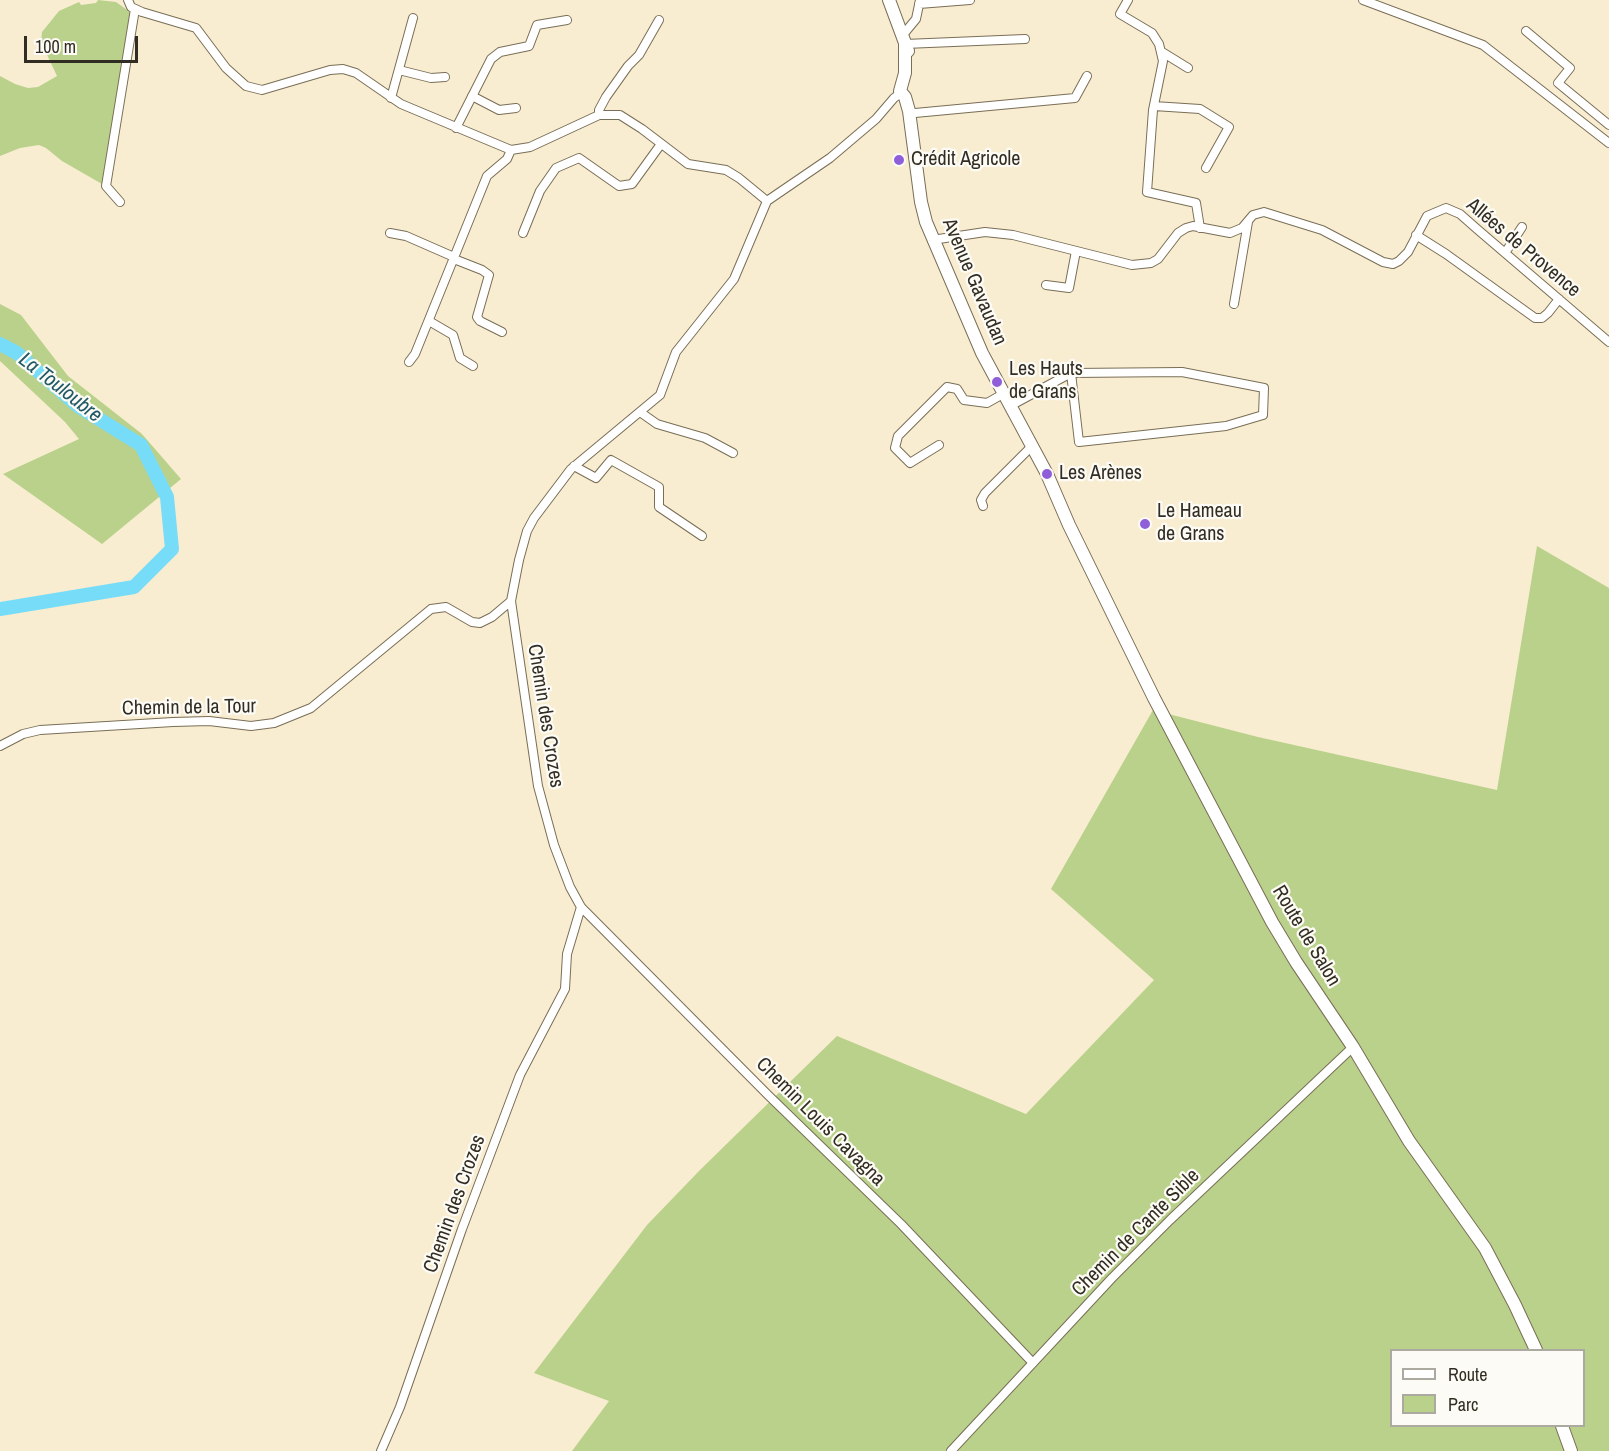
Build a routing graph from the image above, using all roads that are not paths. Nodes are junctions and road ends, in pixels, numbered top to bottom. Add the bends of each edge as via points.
1 (128, 0) edge
2 (889, 0) edge
3 (970, 0) edge
4 (1128, 0) edge
5 (1363, 0) edge
6 (920, 2) edge
7 (135, 9) junction
8 (413, 18) dead end
9 (567, 20) dead end
10 (659, 20) dead end
11 (1526, 31) dead end
12 (1025, 39) dead end
13 (904, 40) junction
14 (1162, 52) junction
15 (1188, 68) dead end
16 (399, 70) junction
17 (1087, 76) dead end
18 (445, 78) dead end
19 (906, 91) junction
20 (472, 96) junction
21 (391, 98) junction
22 (1154, 106) junction
23 (516, 108) dead end
24 (915, 113) junction
25 (599, 115) junction
26 (1609, 125) edge
27 (456, 129) junction
28 (913, 143) junction
29 (1609, 143) edge
30 (661, 144) junction
31 (512, 150) junction
32 (1206, 168) dead end
33 (767, 201) junction
34 (120, 202) dead end
35 (1249, 219) junction
36 (1522, 227) dead end
37 (1200, 228) junction
38 (390, 232) dead end
39 (523, 233) dead end
40 (1416, 235) junction
41 (932, 240) junction
42 (1077, 251) junction
43 (1505, 253) junction
44 (454, 258) junction
45 (1046, 285) dead end
46 (1558, 299) junction
47 (1234, 304) dead end
48 (429, 321) junction
49 (502, 332) dead end
50 (1609, 342) edge
51 (409, 362) dead end
52 (472, 366) dead end
53 (1071, 373) junction
54 (1003, 394) junction
55 (1010, 406) junction
56 (640, 412) junction
57 (939, 445) dead end
58 (1032, 446) junction
59 (733, 453) dead end
60 (574, 466) junction
61 (983, 506) dead end
62 (1069, 525) joint
63 (702, 536) dead end
64 (511, 602) junction
65 (0, 746) edge
66 (581, 907) junction
67 (1353, 1047) junction
68 (1536, 1349) edge
69 (1033, 1362) junction
70 (1563, 1427) edge
71 (381, 1451) edge
72 (951, 1451) edge
73 (1571, 1451) edge

1 - 7 street
2 - 13 street
3 - 6 street
4 - 14 street via 1119,15 1152,33
5 - 29 street via 1483,45
6 - 13 street
7 - 21 street via 196,28 226,68 246,86 262,90 343,69 356,73
7 - 34 street via 106,186
8 - 16 street
9 - 20 street via 537,25 529,46 500,52 491,59
10 - 25 street via 639,56 606,97
11 - 26 street via 1570,68 1558,83
12 - 13 street
13 - 19 street
14 - 15 street
14 - 22 street
16 - 18 street
16 - 21 street
17 - 24 street via 1075,98
19 - 24 street, Avenue Gavaudan
19 - 28 street, Avenue Gavaudan
19 - 33 street via 830,158
20 - 23 street via 499,110
20 - 27 street
21 - 27 street
22 - 32 street via 1200,109 1229,127
22 - 37 street via 1147,192 1197,203
24 - 28 street, Avenue Gavaudan
25 - 30 street via 620,115
25 - 31 street via 530,147
27 - 31 street
28 - 41 street, Avenue Gavaudan via 921,202
30 - 33 street via 688,164 726,170
30 - 39 street via 632,184 619,186 579,158 556,168 540,191
31 - 44 street via 488,176
33 - 56 street, Chemin des Crozes via 734,279 676,352 660,395
35 - 37 street, Allées de Provence via 1230,234
35 - 40 street, Allées de Provence via 1264,212 1298,221 1393,264 1408,252
35 - 47 street
36 - 43 street
37 - 42 street via 1186,228 1178,233 1151,263 1132,265
38 - 44 street
40 - 43 street, Allées de Provence via 1427,216 1446,208 1460,214
40 - 46 street via 1535,318 1542,318
41 - 42 street via 986,231
41 - 54 street, Avenue Gavaudan
42 - 45 street via 1069,288
43 - 46 street, Allées de Provence
44 - 48 street
44 - 49 street via 489,276 477,317
46 - 50 street, Allées de Provence
48 - 51 street
48 - 52 street via 453,335 460,358
53 - 53 street via 1079,442 1226,426 1263,416 1264,388 1182,372
53 - 55 street
54 - 55 street, Avenue Gavaudan
54 - 57 street via 987,403 964,400 957,389 947,387 898,436 895,448 910,462
55 - 58 street, Avenue Gavaudan
56 - 59 street via 657,424 705,438
56 - 60 street, Chemin des Crozes
58 - 61 street via 985,493
58 - 62 street, Avenue Gavaudan
60 - 63 street via 596,478 611,460 659,487 659,507
60 - 64 street, Chemin des Crozes via 527,531
62 - 67 street, Route de Salon via 1154,698 1272,922
64 - 65 street, Chemin de la Tour via 480,623 446,608 430,609 310,708 274,723 251,726 173,722 40,730
64 - 66 street, Chemin des Crozes via 538,786 554,845
66 - 69 street, Chemin Louis Cavagna
66 - 71 street, Chemin des Crozes via 567,954 565,989 520,1075
67 - 68 street, Route de Salon via 1408,1141 1485,1248
67 - 69 street, Chemin de Cante Sible via 1170,1220
69 - 72 street, Chemin de Cante Sible
70 - 73 street

